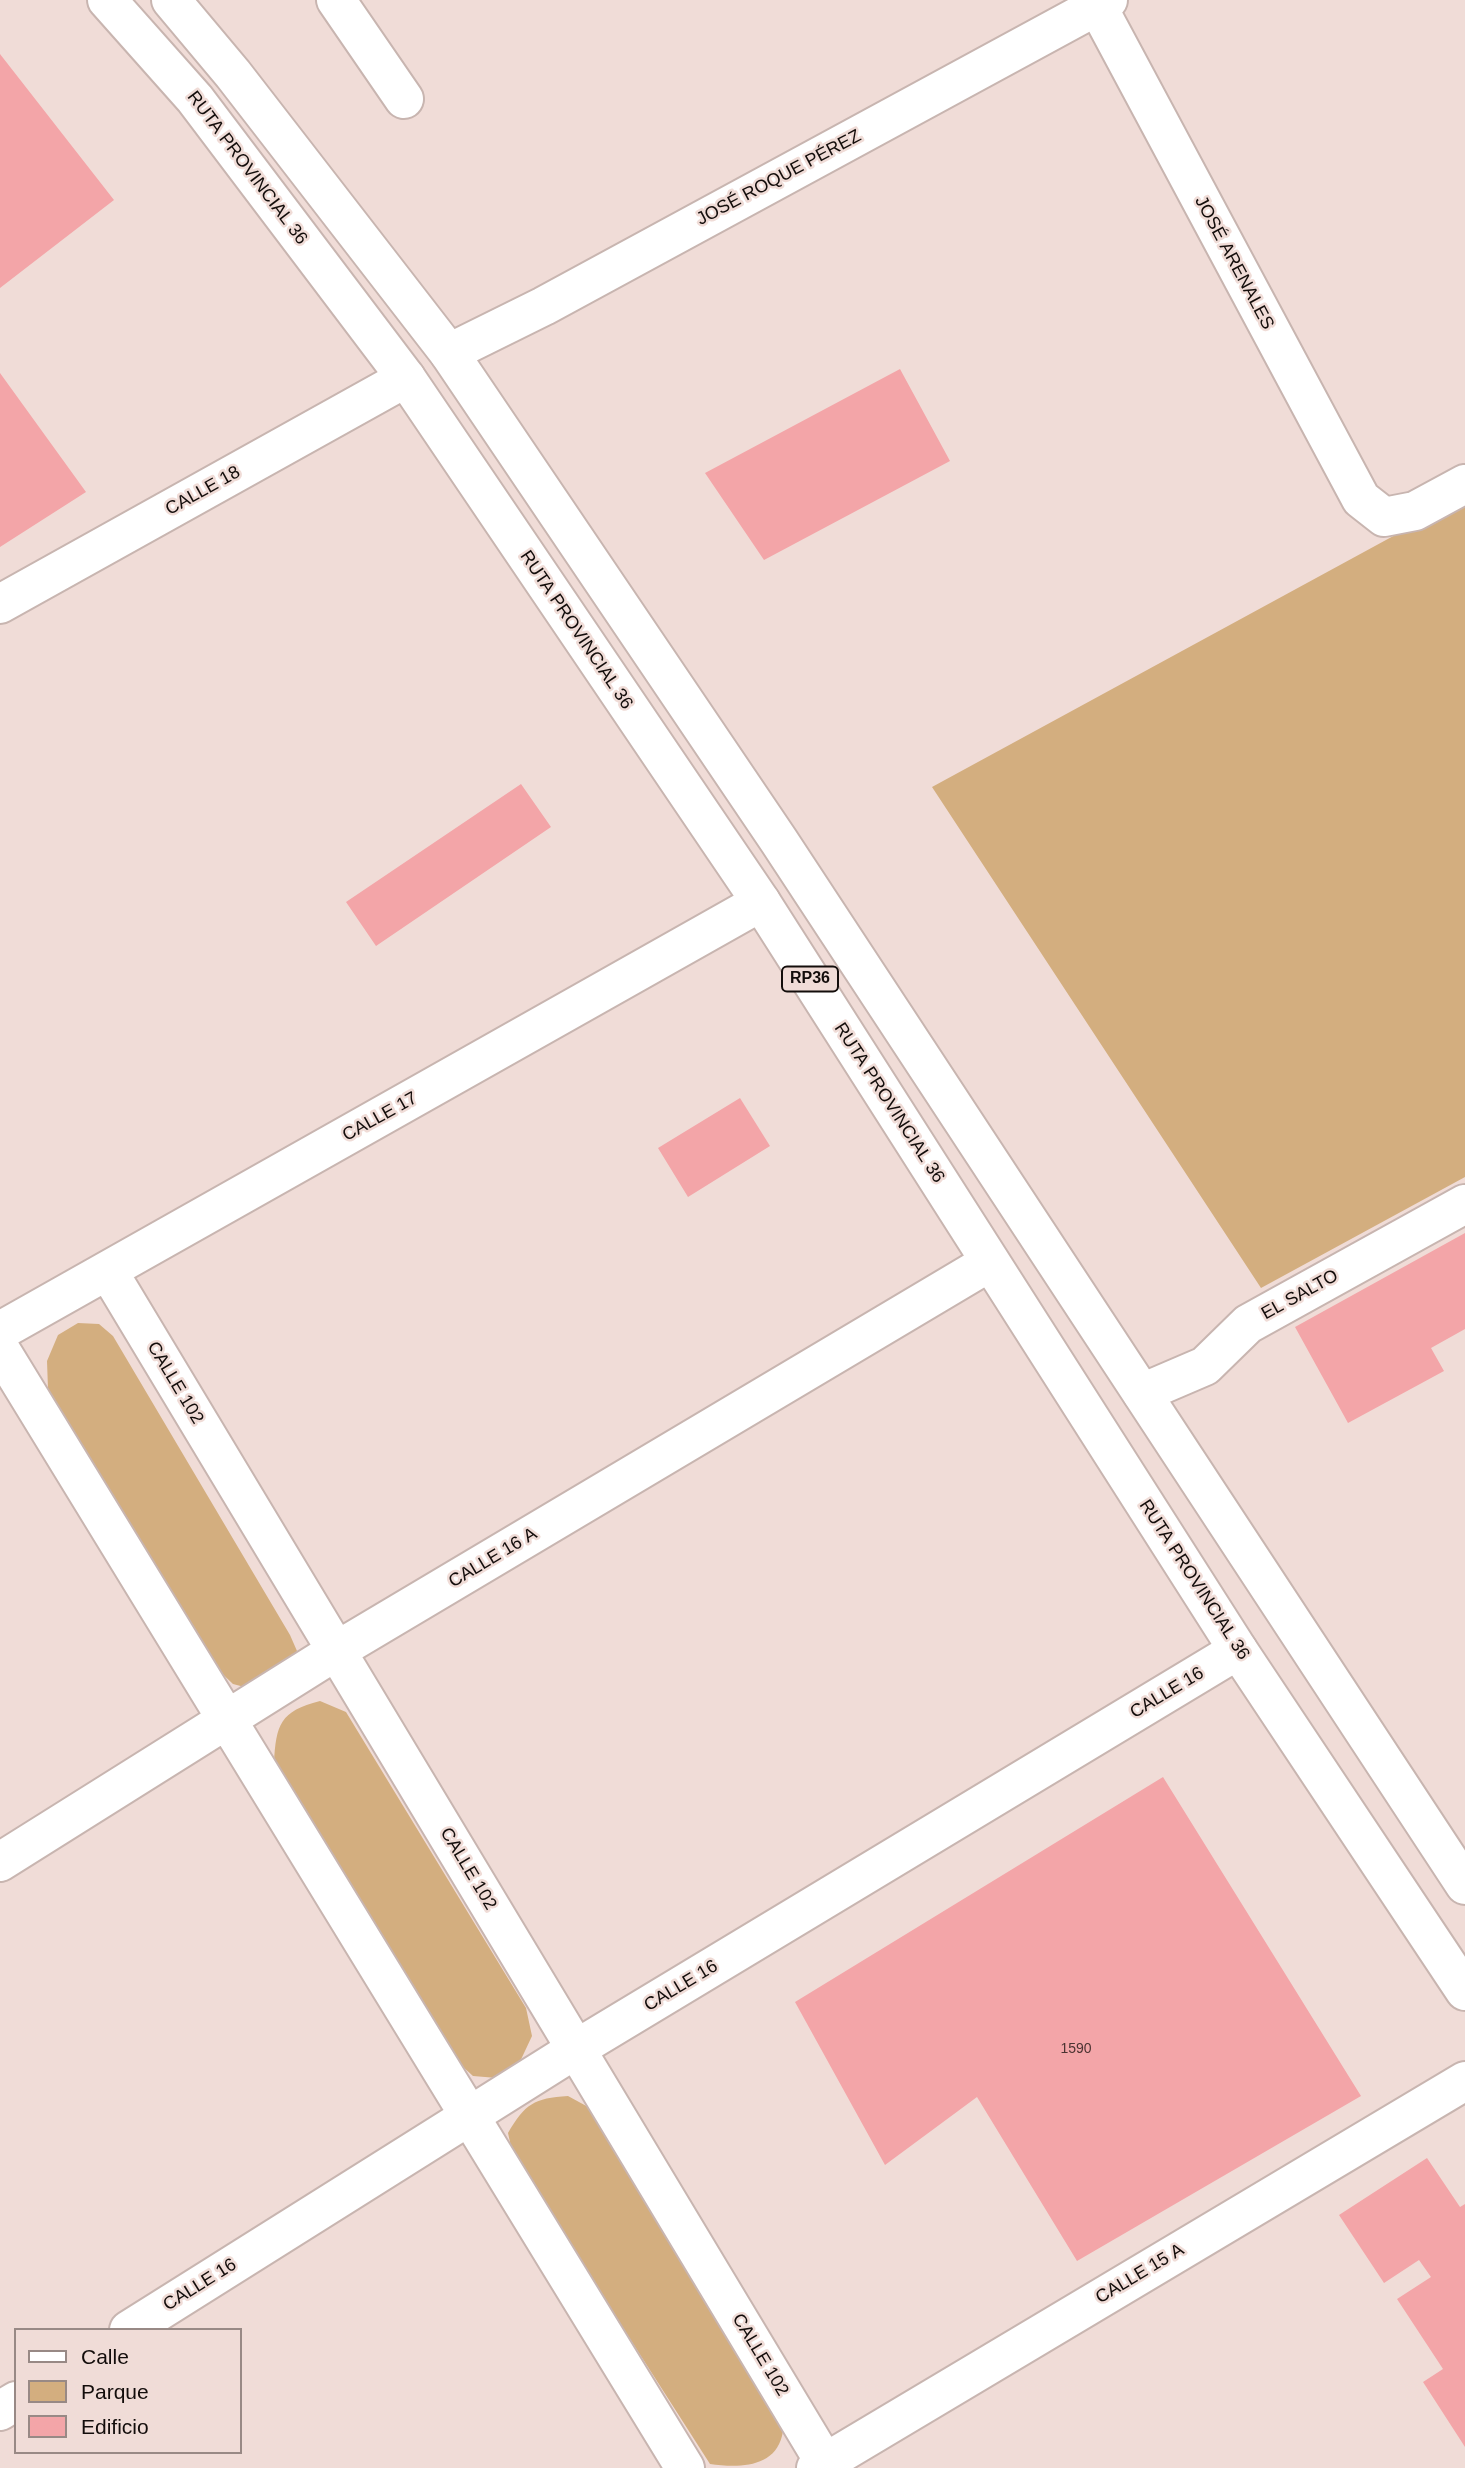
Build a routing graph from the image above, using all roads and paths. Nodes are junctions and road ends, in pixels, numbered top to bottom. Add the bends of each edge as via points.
1 (107, 0) edge
2 (171, 0) edge
3 (337, 0) edge
4 (1100, 2) edge
5 (404, 99) dead end
6 (449, 353) junction
7 (406, 378) junction
8 (1465, 484) edge
9 (0, 604) edge
10 (761, 902) junction
11 (1465, 1204) edge
12 (990, 1262) junction
13 (108, 1271) junction
14 (0, 1331) edge
15 (0, 1349) edge
16 (1142, 1393) junction
17 (1238, 1650) junction
18 (336, 1651) junction
19 (227, 1720) junction
20 (0, 1862) edge
21 (1460, 1868) edge
22 (1465, 1991) edge
23 (576, 2049) junction
24 (1465, 2081) edge
25 (470, 2116) junction
26 (132, 2328) edge
27 (823, 2466) edge
28 (685, 2468) edge

1 - 7 street, RUTA PROVINCIAL 36 / RP36 via 195,99
2 - 6 street, RP36
3 - 5 street
4 - 6 street, JOSÉ ROQUE PÉREZ via 544,306
4 - 8 street, JOSÉ ARENALES via 1361,499 1384,517 1415,511
6 - 16 street, RP36 via 779,841
7 - 9 street, CALLE 18
7 - 10 street, RUTA PROVINCIAL 36 / RP36
10 - 12 street, RUTA PROVINCIAL 36 / RP36
10 - 13 street, CALLE 17
11 - 16 street, EL SALTO via 1248,1324 1205,1366
12 - 17 street, RUTA PROVINCIAL 36 / RP36
12 - 18 street, CALLE 16 A
13 - 14 street, CALLE 17
13 - 18 street, CALLE 102
15 - 19 street
16 - 21 street, RP36
17 - 22 street, RUTA PROVINCIAL 36 / RP36
17 - 23 street, CALLE 16
18 - 19 street, CALLE 16 A
18 - 23 street, CALLE 102
19 - 20 street, CALLE 16 A
19 - 25 street
23 - 25 street, CALLE 16
23 - 27 street, CALLE 102
24 - 27 street, CALLE 15 A
25 - 26 street, CALLE 16
25 - 28 street

